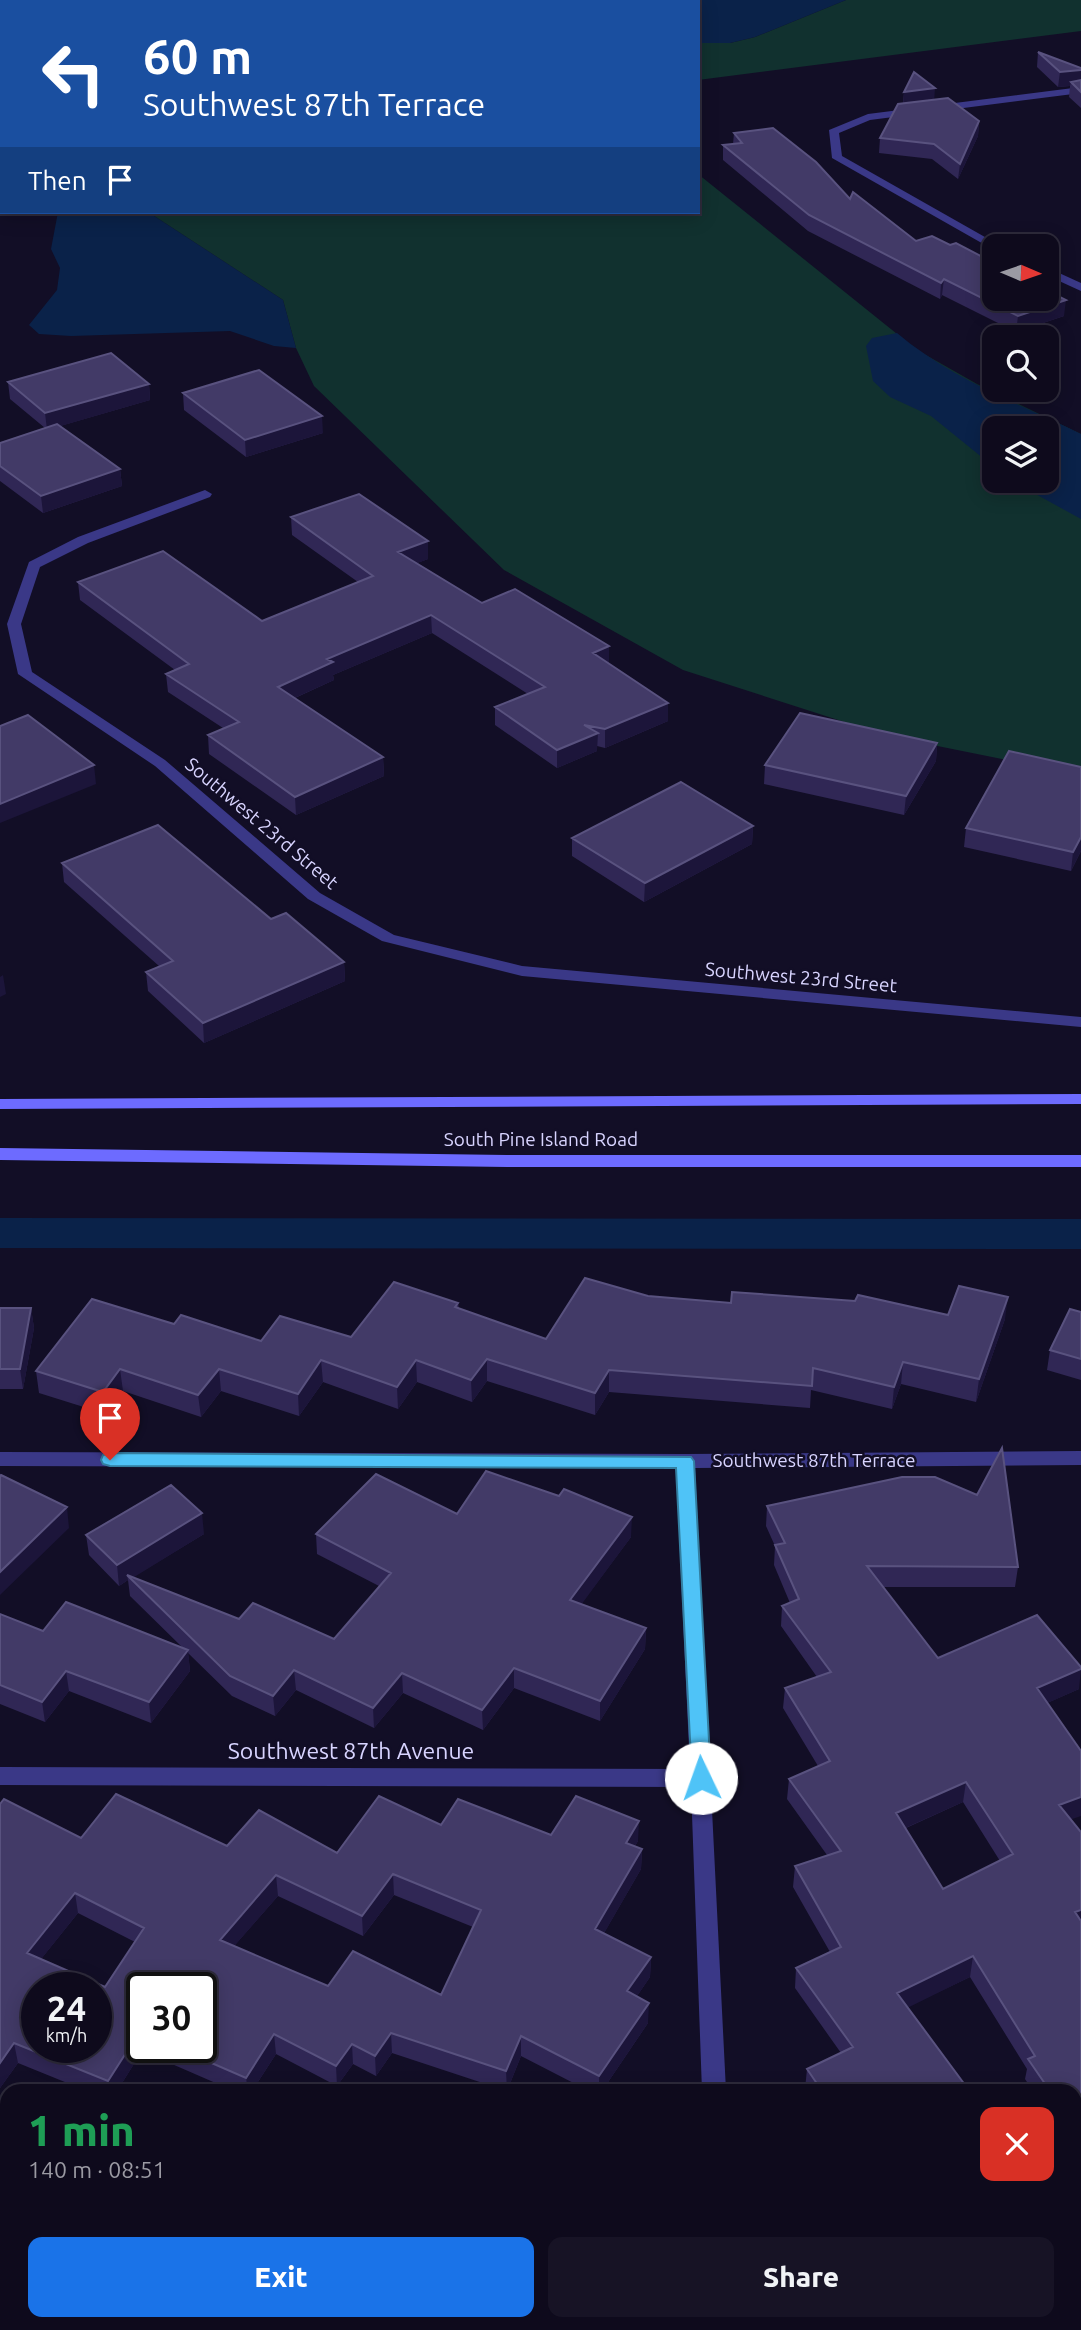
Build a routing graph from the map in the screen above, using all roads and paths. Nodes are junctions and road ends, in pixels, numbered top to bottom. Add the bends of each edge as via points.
1 (1081, 90) edge
2 (982, 239) edge
3 (1059, 276) edge
4 (1081, 286) edge
5 (205, 494) dead end
6 (1081, 1022) edge
7 (1081, 1099) edge
8 (0, 1104) edge
9 (0, 1154) edge
10 (1081, 1161) edge
11 (1081, 1458) edge
12 (0, 1459) edge
13 (685, 1461) junction
14 (0, 1776) edge
15 (701, 1778) junction
16 (714, 2084) edge

1 - 2 street via 868,117 832,132 837,158
3 - 4 street
5 - 6 street, Southwest 23rd Street via 83,540 34,565 14,624 25,674 160,763 314,896 388,938 522,971
7 - 8 main road, South Pine Island Road
9 - 10 main road, South Pine Island Road via 521,1161
11 - 13 street, Southwest 87th Terrace
12 - 13 street, Southwest 87th Terrace
13 - 15 street
14 - 15 street, Southwest 87th Avenue
15 - 16 street

